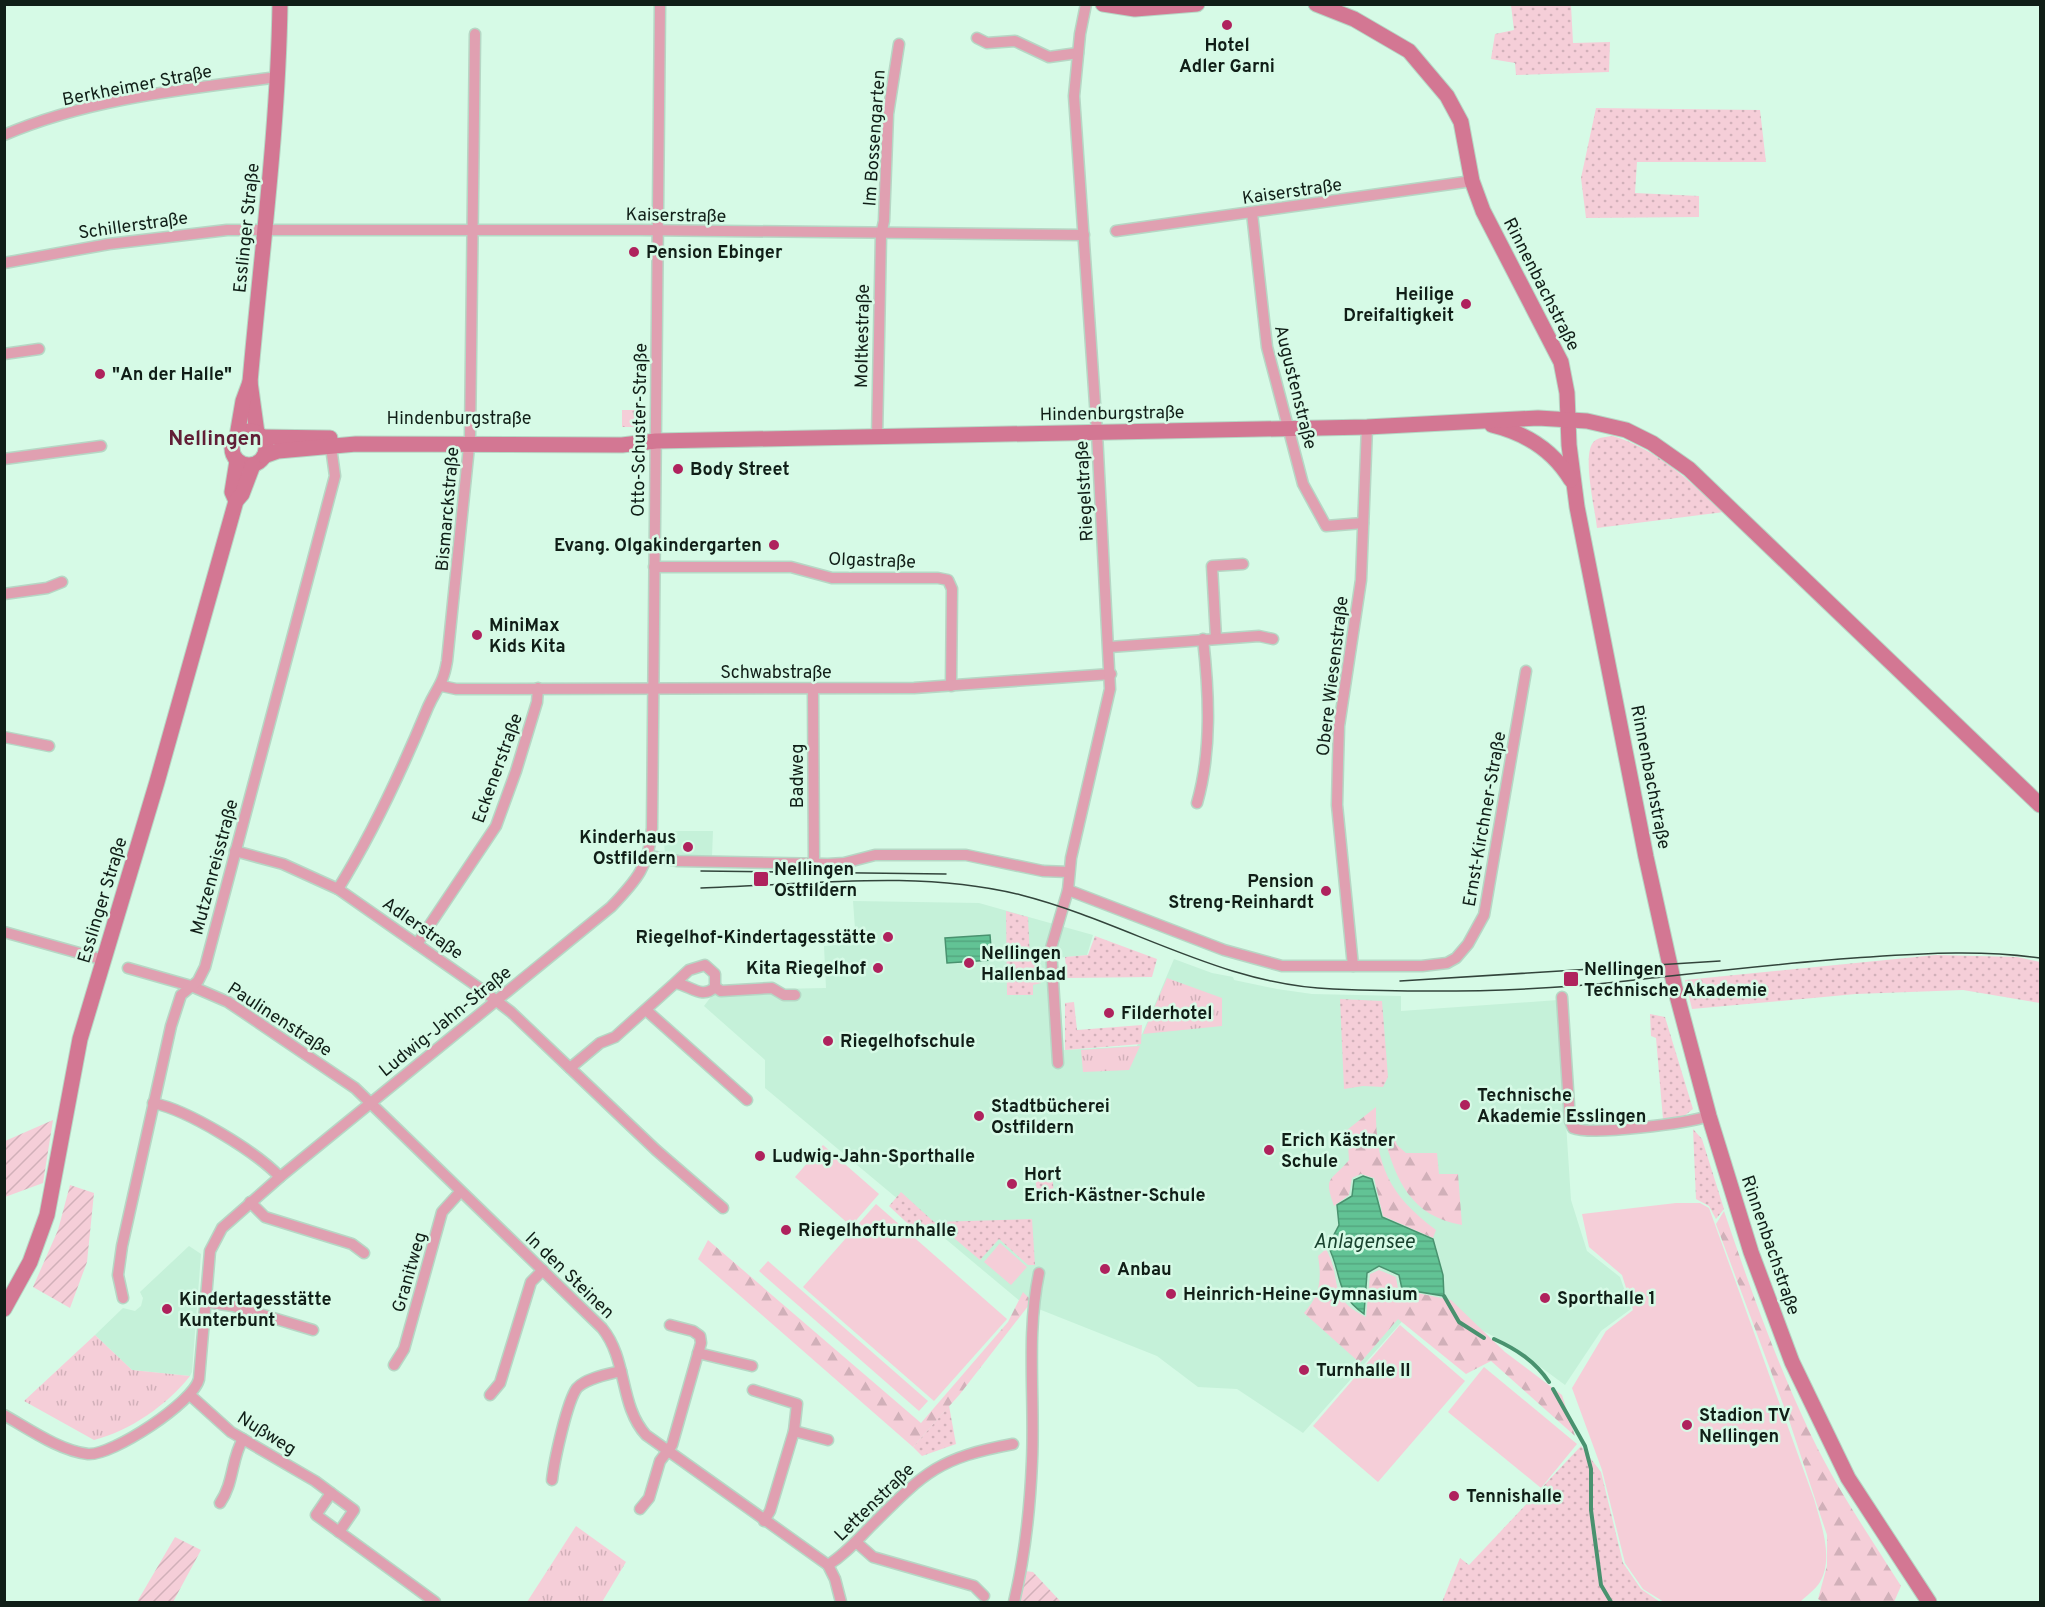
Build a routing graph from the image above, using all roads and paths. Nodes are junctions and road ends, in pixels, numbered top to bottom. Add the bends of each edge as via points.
1 (280, 4) edge
2 (660, 4) edge
3 (1086, 4) edge
4 (1103, 4) edge
5 (1197, 4) edge
6 (1316, 4) edge
7 (474, 34) dead end
8 (977, 38) dead end
9 (899, 45) dead end
10 (1078, 53) junction
11 (278, 77) junction
12 (4, 135) edge
13 (1472, 181) junction
14 (1252, 213) junction
15 (267, 229) junction
16 (472, 230) junction
17 (1116, 231) dead end
18 (657, 232) junction
19 (880, 235) junction
20 (1084, 235) junction
21 (4, 263) edge
22 (39, 349) dead end
23 (4, 354) edge
24 (250, 382) junction
25 (1568, 419) junction
26 (1480, 422) junction
27 (1367, 426) junction
28 (1289, 428) junction
29 (1097, 433) junction
30 (259, 435) junction
31 (237, 436) junction
32 (877, 438) junction
33 (470, 441) junction
34 (656, 441) junction
35 (331, 442) junction
36 (101, 446) dead end
37 (4, 459) edge
38 (237, 461) junction
39 (259, 461) junction
40 (1572, 483) junction
41 (236, 501) junction
42 (1363, 523) junction
43 (1243, 564) dead end
44 (654, 567) junction
45 (62, 582) dead end
46 (4, 594) edge
47 (1216, 638) junction
48 (1203, 639) junction
49 (1273, 639) dead end
50 (1110, 647) junction
51 (1526, 671) dead end
52 (1111, 674) junction
53 (442, 686) junction
54 (951, 686) junction
55 (538, 688) junction
56 (654, 688) junction
57 (813, 688) junction
58 (4, 737) edge
59 (49, 746) dead end
60 (1197, 802) dead end
61 (2040, 805) edge
62 (235, 851) junction
63 (649, 856) junction
64 (814, 863) junction
65 (1070, 872) junction
66 (338, 889) junction
67 (1068, 890) junction
68 (4, 932) edge
69 (417, 944) junction
70 (104, 960) junction
71 (1353, 966) junction
72 (128, 968) dead end
73 (675, 983) junction
74 (191, 986) junction
75 (715, 987) junction
76 (795, 995) dead end
77 (1562, 997) dead end
78 (496, 1000) junction
79 (646, 1010) junction
80 (1058, 1063) dead end
81 (570, 1068) junction
82 (747, 1100) dead end
83 (153, 1103) junction
84 (371, 1103) junction
85 (1709, 1116) junction
86 (280, 1177) junction
87 (460, 1192) junction
88 (250, 1202) junction
89 (723, 1208) dead end
90 (364, 1253) dead end
91 (543, 1270) junction
92 (1038, 1273) dead end
93 (123, 1298) dead end
94 (205, 1302) junction
95 (4, 1309) edge
96 (670, 1325) dead end
97 (313, 1330) dead end
98 (698, 1353) junction
99 (394, 1365) dead end
100 (752, 1366) dead end
101 (621, 1371) junction
102 (753, 1390) dead end
103 (191, 1395) junction
104 (490, 1395) dead end
105 (4, 1415) edge
106 (794, 1431) junction
107 (243, 1438) junction
108 (828, 1440) dead end
109 (1013, 1444) dead end
110 (667, 1452) junction
111 (552, 1480) dead end
112 (331, 1492) junction
113 (220, 1503) dead end
114 (640, 1509) dead end
115 (764, 1521) junction
116 (339, 1532) junction
117 (856, 1542) junction
118 (828, 1565) junction
119 (984, 1596) dead end
120 (435, 1602) edge
121 (841, 1602) edge
122 (1014, 1602) edge
123 (1929, 1602) edge

1 - 11 main road, Esslinger Straße
2 - 18 street, Otto-Schuster-Straße
3 - 10 street, Riegelstraße
4 - 5 main road via 1135,9
6 - 13 main road, Rinnenbachstraße via 1395,41 1434,77 1458,114
7 - 16 street, Bismarckstraße
8 - 10 street via 987,43 1015,41 1049,57
9 - 19 street, Im Bossengarten via 888,114 884,221
10 - 20 street, Riegelstraße via 1074,96
11 - 12 street, Berkheimer Straße via 106,104
11 - 15 main road, Esslinger Straße
13 - 14 street, Kaiserstraße
13 - 25 main road, Rinnenbachstraße via 1483,211 1559,356
14 - 17 street, Kaiserstraße
14 - 28 street, Augustenstraße via 1267,347
15 - 16 street, Kaiserstraße
15 - 21 street, Schillerstraße via 150,238
15 - 24 main road, Esslinger Straße
16 - 18 street, Kaiserstraße
16 - 33 street, Bismarckstraße
18 - 19 street, Kaiserstraße
18 - 34 street, Otto-Schuster-Straße
19 - 20 street, Kaiserstraße
19 - 32 street, Moltkestraße
20 - 29 street, Riegelstraße
22 - 23 street
24 - 30 main road, Esslinger Straße
24 - 31 main road, Esslinger Straße
25 - 26 main road, Hindenburgstraße
25 - 40 main road, Rinnenbachstraße
25 - 61 main road, Hindenburgstraße via 1626,430 1689,469
26 - 27 main road, Hindenburgstraße
26 - 40 main road via 1509,429 1541,446
27 - 28 main road, Hindenburgstraße
27 - 42 street, Obere Wiesenstraße
28 - 29 main road, Hindenburgstraße
28 - 42 street, Augustenstraße via 1304,484 1323,523 1332,527
29 - 32 main road, Hindenburgstraße
29 - 50 street, Riegelstraße
30 - 31 main road via 245,431
30 - 35 main road, Hindenburgstraße
30 - 39 main road, Esslinger Straße via 266,446
31 - 38 main road, Esslinger Straße via 231,448
32 - 34 main road, Hindenburgstraße
33 - 34 main road, Hindenburgstraße
33 - 35 main road, Hindenburgstraße
33 - 53 street, Bismarckstraße via 452,627
34 - 44 street, Otto-Schuster-Straße
35 - 39 main road, Hindenburgstraße via 278,451
35 - 62 street, Mutzenreisstraße via 336,476
36 - 37 street
38 - 39 main road
38 - 41 main road, Esslinger Straße via 232,490
39 - 41 main road, Esslinger Straße
40 - 85 main road, Rinnenbachstraße via 1643,844
41 - 70 main road, Esslinger Straße
42 - 71 street, Obere Wiesenstraße via 1361,580 1339,726 1337,805
43 - 47 street via 1212,566
44 - 54 street, Olgastraße via 791,567 832,578 943,579 952,589
44 - 56 street, Otto-Schuster-Straße
45 - 46 street
47 - 48 street
47 - 49 street
48 - 50 street
48 - 60 street via 1208,715 1204,777
50 - 52 street, Riegelstraße
51 - 71 street, Ernst-Kirchner-Straße via 1488,898 1479,927 1461,953 1447,963
52 - 54 street, Schwabstraße
52 - 65 street, Riegelstraße via 1109,699
53 - 55 street, Schwabstraße
53 - 66 street, Bismarckstraße via 429,704 389,799
54 - 57 street, Schwabstraße
55 - 56 street, Schwabstraße
55 - 69 street, Eckenerstraße via 523,752 495,826
56 - 57 street, Schwabstraße
56 - 63 street, Otto-Schuster-Straße
57 - 64 street, Badweg
58 - 59 street
62 - 66 street, Adlerstraße via 284,864
62 - 74 street, Mutzenreisstraße via 205,967
63 - 64 street via 678,861
63 - 78 street, Ludwig-Jahn-Straße via 611,907
64 - 65 street via 844,863 875,855 966,855 1043,871
65 - 67 street, Riegelstraße
66 - 69 street, Adlerstraße
67 - 71 street, Ernst-Kirchner-Straße via 1125,915 1268,964
67 - 80 street, Riegelstraße via 1051,955
68 - 70 street
69 - 78 street, Adlerstraße
70 - 95 main road, Esslinger Straße via 74,1062 47,1215 30,1262
72 - 74 street, Paulinenstraße
73 - 75 street via 703,993
73 - 75 street via 689,970 705,966 715,974
73 - 79 street
74 - 83 street, Mutzenreisstraße via 181,995 176,1010
74 - 84 street, Paulinenstraße via 254,1018
75 - 76 street via 720,992 772,988 784,995
77 - 85 street via 1570,1121 1574,1128 1684,1123
78 - 81 street, Adlerstraße
78 - 84 street, Ludwig-Jahn-Straße
79 - 81 street
79 - 82 street
81 - 89 street, Adlerstraße
83 - 86 street via 183,1113 222,1135
83 - 93 street, Mutzenreisstraße via 121,1252 118,1275
84 - 86 street, Ludwig-Jahn-Straße
84 - 87 street, In den Steinen
85 - 123 main road, Rinnenbachstraße via 1751,1252 1796,1371 1848,1478
86 - 88 street, Ludwig-Jahn-Straße
87 - 91 street, In den Steinen
87 - 99 street, Granitweg via 442,1212 404,1349
88 - 90 street via 266,1217 352,1244
88 - 94 street, Ludwig-Jahn-Straße via 228,1221 214,1242
91 - 101 street, In den Steinen via 610,1338
91 - 104 street via 531,1282 500,1383
92 - 122 street via 1032,1304 1032,1461 1023,1559
94 - 97 street via 233,1306
94 - 103 street, Ludwig-Jahn-Straße via 199,1379
96 - 98 street via 700,1336
98 - 100 street
98 - 110 street via 687,1400
101 - 110 street, In den Steinen via 636,1424
101 - 111 street via 583,1383 577,1389
102 - 106 street via 797,1404
103 - 105 street via 141,1431 95,1454 72,1449
103 - 107 street, Nußweg via 221,1424
106 - 108 street
106 - 115 street
107 - 112 street, Nußweg
107 - 113 street via 230,1487
109 - 117 street, Lettenstraße via 969,1453 930,1471
110 - 114 street via 660,1461 649,1498
110 - 115 street, In den Steinen
112 - 116 street, Nußweg via 354,1510
112 - 116 street via 316,1515
115 - 118 street, In den Steinen
116 - 120 street
117 - 118 street, Lettenstraße
117 - 119 street via 873,1557 974,1586
118 - 121 street

